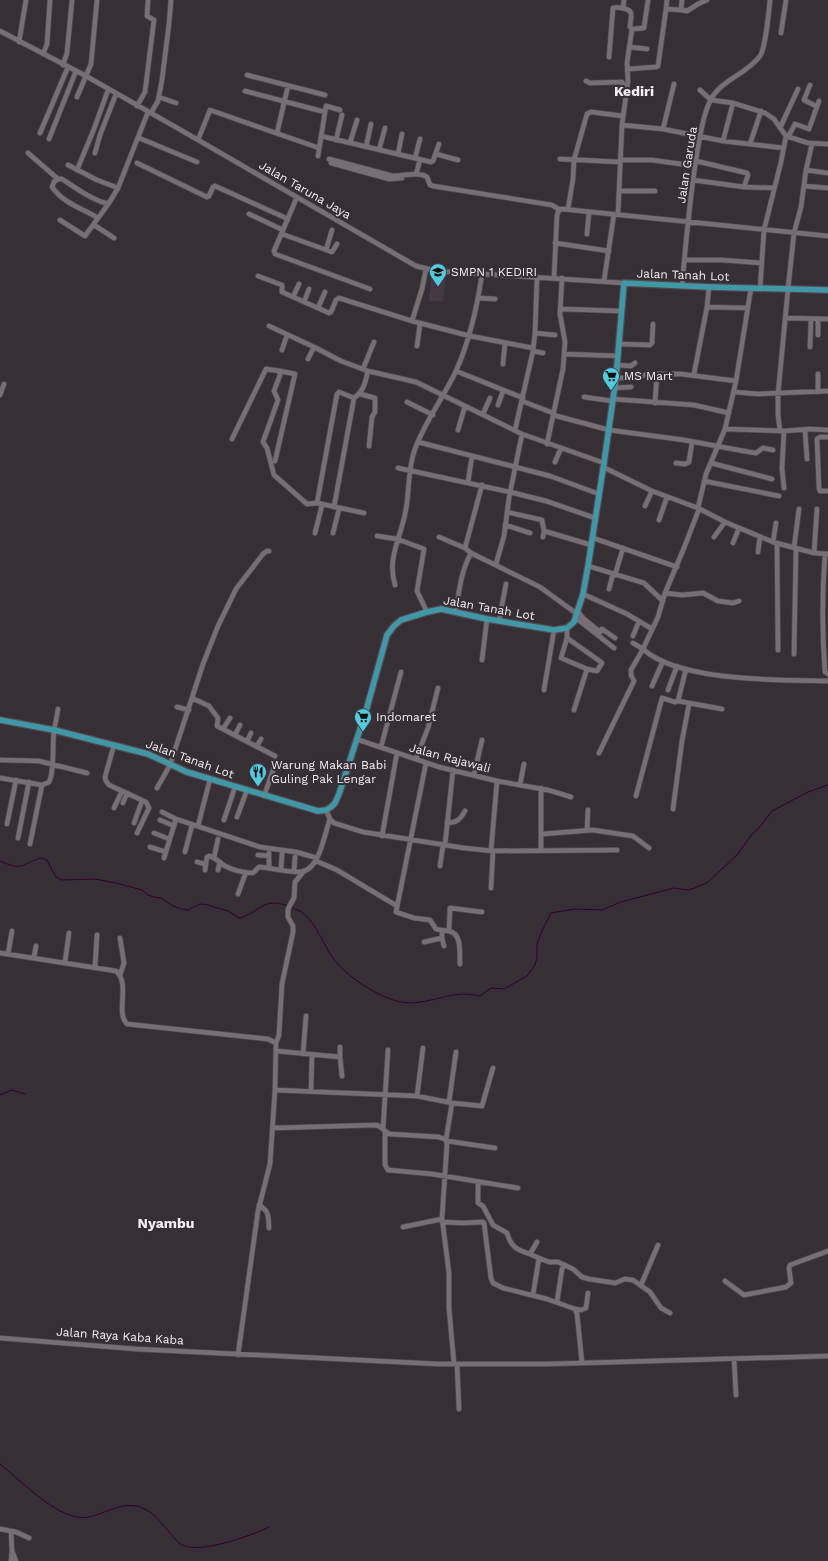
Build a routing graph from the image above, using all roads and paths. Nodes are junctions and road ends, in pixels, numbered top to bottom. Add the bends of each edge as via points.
1 (26, 0) edge
2 (50, 0) edge
3 (72, 0) edge
4 (97, 0) edge
5 (148, 0) edge
6 (171, 0) edge
7 (624, 0) edge
8 (648, 0) edge
9 (667, 0) edge
10 (682, 0) edge
11 (707, 0) edge
12 (770, 0) edge
13 (786, 0) edge
14 (623, 8) junction
15 (666, 9) junction
16 (682, 10) junction
17 (632, 29) junction
18 (0, 31) edge
19 (782, 32) dead end
20 (21, 36) junction
21 (630, 47) junction
22 (647, 49) dead end
23 (43, 54) junction
24 (609, 57) dead end
25 (63, 65) junction
26 (68, 67) junction
27 (628, 69) junction
28 (76, 71) junction
29 (247, 75) dead end
30 (86, 76) junction
31 (586, 81) dead end
32 (674, 84) dead end
33 (810, 85) dead end
34 (288, 86) junction
35 (626, 86) junction
36 (798, 89) dead end
37 (108, 90) junction
38 (700, 90) dead end
39 (245, 91) dead end
40 (116, 94) junction
41 (325, 95) dead end
42 (77, 98) dead end
43 (158, 100) junction
44 (711, 100) junction
45 (285, 101) junction
46 (819, 101) dead end
47 (176, 102) dead end
48 (733, 102) junction
49 (137, 106) junction
50 (816, 106) junction
51 (321, 111) dead end
52 (761, 111) junction
53 (150, 113) junction
54 (623, 116) junction
55 (357, 120) dead end
56 (371, 124) dead end
57 (622, 125) junction
58 (385, 128) dead end
59 (780, 128) junction
60 (663, 129) junction
61 (40, 133) dead end
62 (277, 133) junction
63 (402, 134) dead end
64 (321, 136) junction
65 (787, 136) junction
66 (700, 137) junction
67 (49, 138) dead end
68 (139, 138) junction
69 (198, 140) junction
70 (336, 140) junction
71 (420, 140) dead end
72 (723, 141) junction
73 (350, 143) junction
74 (439, 144) dead end
75 (750, 144) junction
76 (812, 144) junction
77 (828, 144) edge
78 (366, 147) junction
79 (319, 148) junction
80 (784, 148) junction
81 (379, 150) junction
82 (28, 153) dead end
83 (95, 153) dead end
84 (398, 154) junction
85 (436, 154) junction
86 (318, 156) dead end
87 (417, 159) junction
88 (560, 159) dead end
89 (458, 160) dead end
90 (574, 160) junction
91 (330, 161) dead end
92 (620, 161) junction
93 (197, 162) dead end
94 (137, 163) dead end
95 (696, 164) junction
96 (68, 165) dead end
97 (77, 170) junction
98 (806, 170) junction
99 (828, 173) edge
100 (416, 174) junction
101 (58, 179) junction
102 (693, 180) junction
103 (804, 186) junction
104 (744, 187) junction
105 (118, 188) junction
106 (774, 188) junction
107 (828, 188) edge
108 (655, 190) dead end
109 (619, 191) junction
110 (297, 197) junction
111 (108, 203) junction
112 (568, 209) junction
113 (560, 210) junction
114 (589, 212) junction
115 (249, 214) dead end
116 (616, 214) junction
117 (98, 218) junction
118 (288, 219) junction
119 (60, 220) dead end
120 (688, 222) junction
121 (94, 225) junction
122 (332, 230) dead end
123 (764, 230) junction
124 (282, 232) junction
125 (794, 233) junction
126 (587, 234) dead end
127 (828, 236) edge
128 (114, 238) dead end
129 (555, 242) junction
130 (337, 244) dead end
131 (326, 250) junction
132 (609, 251) junction
133 (684, 260) junction
134 (761, 263) junction
135 (426, 269) junction
136 (482, 274) junction
137 (258, 276) dead end
138 (537, 278) junction
139 (554, 278) junction
140 (562, 278) junction
141 (604, 281) junction
142 (624, 283) junction
143 (298, 284) dead end
144 (682, 286) junction
145 (709, 287) junction
146 (751, 288) junction
147 (309, 289) dead end
148 (370, 289) dead end
149 (760, 289) junction
150 (788, 289) junction
151 (828, 290) edge
152 (324, 292) dead end
153 (293, 297) junction
154 (478, 298) junction
155 (495, 299) dead end
156 (304, 302) junction
157 (706, 307) junction
158 (318, 308) junction
159 (748, 308) junction
160 (560, 310) junction
161 (621, 311) junction
162 (786, 318) junction
163 (811, 319) junction
164 (818, 319) junction
165 (828, 319) edge
166 (412, 322) junction
167 (420, 324) junction
168 (653, 324) dead end
169 (269, 326) dead end
170 (535, 333) junction
171 (287, 335) junction
172 (554, 335) dead end
173 (818, 335) dead end
174 (470, 336) junction
175 (374, 342) dead end
176 (505, 343) junction
177 (619, 344) junction
178 (417, 346) dead end
179 (314, 347) junction
180 (810, 347) dead end
181 (533, 349) junction
182 (282, 350) dead end
183 (543, 353) dead end
184 (564, 354) junction
185 (618, 356) junction
186 (308, 359) dead end
187 (635, 363) dead end
188 (503, 364) dead end
189 (617, 365) junction
190 (365, 370) junction
191 (280, 371) junction
192 (456, 371) junction
193 (657, 374) junction
194 (694, 374) junction
195 (818, 374) dead end
196 (616, 378) junction
197 (736, 381) junction
198 (4, 384) dead end
199 (631, 387) dead end
200 (614, 388) junction
201 (503, 390) junction
202 (828, 391) edge
203 (734, 392) junction
204 (818, 392) junction
205 (360, 394) junction
206 (778, 394) junction
207 (0, 395) edge
208 (444, 395) junction
209 (584, 397) dead end
210 (354, 398) junction
211 (490, 398) dead end
212 (522, 400) junction
213 (613, 400) junction
214 (407, 402) dead end
215 (655, 403) junction
216 (498, 405) dead end
217 (465, 406) junction
218 (729, 413) junction
219 (483, 414) junction
220 (553, 414) junction
221 (433, 415) junction
222 (725, 429) junction
223 (458, 430) dead end
224 (515, 430) junction
225 (609, 430) junction
226 (805, 430) junction
227 (828, 430) edge
228 (782, 431) junction
229 (522, 434) junction
230 (828, 438) edge
231 (232, 439) dead end
232 (418, 442) junction
233 (692, 442) junction
234 (547, 444) junction
235 (369, 446) dead end
236 (719, 446) junction
237 (561, 448) junction
238 (773, 450) dead end
239 (472, 456) junction
240 (807, 459) dead end
241 (275, 461) dead end
242 (555, 462) dead end
243 (676, 463) dead end
244 (711, 463) junction
245 (604, 465) junction
246 (398, 468) dead end
247 (516, 468) junction
248 (409, 471) junction
249 (772, 479) dead end
250 (704, 481) junction
251 (468, 482) junction
252 (482, 484) junction
253 (784, 488) dead end
254 (652, 491) junction
255 (828, 491) edge
256 (510, 492) junction
257 (599, 494) junction
258 (779, 496) dead end
259 (667, 497) junction
260 (319, 504) junction
261 (645, 506) dead end
262 (336, 508) junction
263 (698, 508) junction
264 (799, 509) dead end
265 (817, 509) dead end
266 (507, 512) junction
267 (364, 513) dead end
268 (595, 518) junction
269 (659, 520) dead end
270 (725, 522) junction
271 (776, 523) dead end
272 (505, 525) junction
273 (739, 528) junction
274 (315, 533) dead end
275 (332, 533) dead end
276 (530, 533) dead end
277 (377, 536) dead end
278 (440, 537) dead end
279 (714, 537) dead end
280 (760, 537) junction
281 (593, 538) junction
282 (397, 539) junction
283 (733, 543) dead end
284 (775, 543) junction
285 (591, 545) junction
286 (465, 548) junction
287 (623, 548) junction
288 (795, 548) junction
289 (269, 551) dead end
290 (758, 552) dead end
291 (471, 553) junction
292 (814, 553) junction
293 (826, 554) edge
294 (496, 564) junction
295 (588, 566) junction
296 (677, 567) junction
297 (614, 574) junction
298 (506, 584) dead end
299 (395, 585) dead end
300 (609, 589) dead end
301 (665, 593) junction
302 (583, 594) junction
303 (663, 600) junction
304 (739, 601) dead end
305 (427, 612) junction
306 (456, 612) junction
307 (577, 615) junction
308 (487, 619) junction
309 (499, 621) junction
310 (640, 621) junction
311 (567, 628) junction
312 (652, 629) junction
313 (554, 630) junction
314 (633, 636) dead end
315 (567, 638) junction
316 (615, 638) dead end
317 (633, 643) dead end
318 (614, 648) dead end
319 (643, 649) junction
320 (778, 650) dead end
321 (794, 654) dead end
322 (482, 660) dead end
323 (663, 661) junction
324 (678, 666) junction
325 (587, 669) junction
326 (686, 669) junction
327 (401, 672) dead end
328 (828, 674) edge
329 (828, 681) edge
330 (652, 686) dead end
331 (438, 688) dead end
332 (544, 690) dead end
333 (668, 690) dead end
334 (192, 698) junction
335 (678, 702) junction
336 (689, 704) junction
337 (177, 707) dead end
338 (58, 709) dead end
339 (722, 709) dead end
340 (188, 710) junction
341 (574, 710) dead end
342 (230, 718) dead end
343 (0, 720) edge
344 (240, 725) dead end
345 (224, 729) junction
346 (54, 730) junction
347 (251, 733) dead end
348 (234, 735) junction
349 (261, 739) dead end
350 (356, 739) junction
351 (482, 740) dead end
352 (247, 741) junction
353 (114, 746) junction
354 (257, 746) junction
355 (381, 747) junction
356 (397, 753) junction
357 (599, 753) dead end
358 (275, 756) dead end
359 (416, 759) junction
360 (0, 760) edge
361 (276, 762) dead end
362 (426, 763) junction
363 (52, 764) junction
364 (524, 764) dead end
365 (170, 765) junction
366 (453, 770) junction
367 (87, 773) dead end
368 (474, 775) junction
369 (0, 778) edge
370 (210, 779) junction
371 (16, 780) junction
372 (498, 781) junction
373 (29, 782) junction
374 (42, 785) junction
375 (520, 785) junction
376 (235, 787) junction
377 (157, 788) dead end
378 (541, 788) junction
379 (247, 790) junction
380 (124, 792) junction
381 (264, 796) junction
382 (636, 796) dead end
383 (571, 797) dead end
384 (142, 801) junction
385 (123, 803) dead end
386 (114, 808) dead end
387 (673, 809) dead end
388 (326, 810) junction
389 (588, 810) dead end
390 (466, 811) dead end
391 (162, 812) dead end
392 (238, 817) dead end
393 (176, 819) junction
394 (330, 819) junction
395 (160, 820) dead end
396 (224, 820) dead end
397 (447, 822) junction
398 (134, 823) dead end
399 (7, 824) dead end
400 (192, 825) junction
401 (174, 826) junction
402 (198, 826) junction
403 (587, 830) junction
404 (137, 833) dead end
405 (154, 833) dead end
406 (542, 834) junction
407 (382, 836) junction
408 (18, 838) dead end
409 (169, 839) junction
410 (218, 839) dead end
411 (410, 840) junction
412 (30, 844) dead end
413 (444, 845) junction
414 (150, 847) dead end
415 (649, 848) dead end
416 (541, 850) junction
417 (617, 850) dead end
418 (492, 851) junction
419 (166, 852) junction
420 (185, 852) dead end
421 (282, 854) dead end
422 (258, 855) dead end
423 (296, 857) dead end
424 (164, 858) dead end
425 (214, 858) junction
426 (317, 859) junction
427 (197, 862) dead end
428 (220, 862) junction
429 (205, 864) junction
430 (440, 866) dead end
431 (269, 868) junction
432 (205, 870) dead end
433 (218, 870) dead end
434 (281, 870) junction
435 (294, 871) junction
436 (304, 871) junction
437 (246, 872) junction
438 (491, 888) dead end
439 (238, 894) dead end
440 (397, 906) junction
441 (482, 912) dead end
442 (12, 931) dead end
443 (442, 931) junction
444 (449, 931) junction
445 (69, 933) dead end
446 (97, 935) dead end
447 (120, 938) dead end
448 (442, 938) junction
449 (424, 942) dead end
450 (36, 946) dead end
451 (444, 946) dead end
452 (0, 953) edge
453 (8, 954) junction
454 (34, 957) junction
455 (65, 962) junction
456 (460, 964) dead end
457 (95, 967) junction
458 (120, 975) junction
459 (306, 1016) dead end
460 (276, 1043) junction
461 (340, 1047) dead end
462 (422, 1048) dead end
463 (388, 1050) dead end
464 (277, 1051) junction
465 (456, 1052) dead end
466 (303, 1054) junction
467 (312, 1055) junction
468 (340, 1057) junction
469 (493, 1068) dead end
470 (342, 1076) dead end
471 (275, 1090) junction
472 (311, 1091) junction
473 (386, 1094) junction
474 (417, 1096) junction
475 (450, 1103) junction
476 (273, 1128) junction
477 (384, 1130) junction
478 (447, 1140) junction
479 (495, 1148) dead end
480 (444, 1176) junction
481 (478, 1182) junction
482 (518, 1188) dead end
483 (259, 1205) junction
484 (442, 1221) junction
485 (403, 1227) dead end
486 (269, 1228) dead end
487 (537, 1242) dead end
488 (658, 1245) dead end
489 (828, 1251) edge
490 (530, 1254) junction
491 (539, 1258) junction
492 (565, 1265) junction
493 (725, 1281) dead end
494 (641, 1285) junction
495 (588, 1293) dead end
496 (533, 1295) junction
497 (558, 1302) junction
498 (575, 1309) junction
499 (670, 1313) dead end
500 (0, 1338) edge
501 (238, 1355) junction
502 (828, 1356) edge
503 (734, 1359) junction
504 (582, 1363) junction
505 (455, 1364) junction
506 (736, 1394) dead end
507 (459, 1409) dead end
508 (0, 1529) edge
509 (11, 1531) junction
510 (29, 1538) dead end
511 (12, 1551) junction
512 (11, 1561) edge
513 (16, 1561) edge

1 - 20 street
2 - 23 street
3 - 25 street via 67,54
4 - 30 street via 91,65
5 - 49 street via 147,16 154,20 145,92
6 - 43 street
7 - 14 street
8 - 17 street via 644,28
9 - 15 street
10 - 16 street
11 - 16 street via 689,11
12 - 44 street, Jalan Garuda via 760,55 750,67 725,83
13 - 19 street
14 - 17 street via 631,13
14 - 24 street via 612,9
15 - 16 street
15 - 27 street via 658,66
17 - 21 street
18 - 20 street, Jalan Taruna Jaya
20 - 23 street, Jalan Taruna Jaya
21 - 22 street
21 - 27 street
23 - 25 street, Jalan Taruna Jaya
25 - 26 street, Jalan Taruna Jaya
26 - 28 street, Jalan Taruna Jaya
26 - 61 street
27 - 35 street
28 - 30 street, Jalan Taruna Jaya
28 - 67 street
29 - 34 street
30 - 37 street, Jalan Taruna Jaya
30 - 42 street
31 - 35 street
32 - 60 street
33 - 50 street via 804,100
34 - 41 street
34 - 45 street
35 - 54 street
36 - 59 street
37 - 40 street, Jalan Taruna Jaya
37 - 97 street
38 - 44 street
39 - 45 street
40 - 49 street, Jalan Taruna Jaya
40 - 83 street
43 - 47 street
43 - 53 street
44 - 48 street
44 - 66 street, Jalan Garuda
45 - 51 street
45 - 62 street
46 - 50 street
48 - 52 street
48 - 72 street
49 - 53 street, Jalan Taruna Jaya
50 - 65 street via 809,129 795,124
52 - 59 street via 770,115
52 - 75 street
53 - 68 street
53 - 69 street, Jalan Taruna Jaya
54 - 57 street
54 - 90 street via 591,112 587,114
55 - 73 street
56 - 78 street
57 - 60 street
57 - 92 street
58 - 81 street
59 - 65 street
60 - 66 street
62 - 69 street via 210,110
62 - 79 street
63 - 84 street
64 - 70 street
64 - 70 street via 326,106 341,113
64 - 79 street
65 - 76 street
65 - 80 street
66 - 72 street
66 - 95 street, Jalan Garuda
68 - 93 street
68 - 105 street
69 - 110 street, Jalan Taruna Jaya
70 - 73 street
71 - 87 street
72 - 75 street
73 - 78 street
74 - 85 street
75 - 80 street
76 - 77 street
76 - 98 street
78 - 81 street
79 - 86 street
80 - 106 street
81 - 84 street
82 - 101 street
84 - 87 street
85 - 87 street via 433,162
85 - 89 street
87 - 100 street
88 - 90 street
90 - 92 street
90 - 112 street
91 - 100 street via 393,176
92 - 95 street via 652,160
92 - 109 street
94 - 118 street via 207,197 215,186
95 - 102 street, Jalan Garuda
95 - 104 street via 747,173
96 - 97 street
97 - 105 street
98 - 99 street
98 - 103 street
100 - 113 street via 427,177 433,186 552,205
101 - 111 street
101 - 117 street via 52,187 56,192 75,208
102 - 104 street
102 - 120 street, Jalan Garuda
103 - 107 street
103 - 125 street
104 - 106 street
105 - 111 street
106 - 123 street
108 - 109 street
109 - 116 street
110 - 118 street
110 - 135 street, Jalan Taruna Jaya via 412,264
111 - 117 street
112 - 113 street
112 - 114 street
113 - 129 street via 557,214
114 - 116 street
114 - 126 street
115 - 124 street
116 - 120 street
116 - 132 street
117 - 121 street
118 - 124 street
119 - 121 street via 85,236
120 - 123 street
120 - 133 street, Jalan Garuda
121 - 128 street
122 - 131 street
123 - 125 street
123 - 134 street
124 - 131 street
124 - 148 street via 275,254
125 - 127 street
125 - 150 street
129 - 132 street
129 - 139 street
130 - 131 street via 333,252
132 - 141 street
133 - 134 street
133 - 144 street, Jalan Garuda
134 - 149 street
135 - 136 street, Jalan Taruna Jaya
135 - 166 street
136 - 138 street, Jalan Taruna Jaya
136 - 154 street
137 - 153 street via 282,284 282,292
138 - 139 street, Jalan Taruna Jaya
138 - 170 street
139 - 140 street, Jalan Taruna Jaya
140 - 141 street, Jalan Taruna Jaya
140 - 160 street
141 - 142 street, Jalan Taruna Jaya
142 - 144 main road, Jalan Tanah Lot
142 - 161 main road, Jalan Tanah Lot
143 - 153 street
144 - 145 main road, Jalan Tanah Lot
145 - 146 main road, Jalan Tanah Lot
145 - 157 street
146 - 149 main road, Jalan Tanah Lot
146 - 159 street
147 - 156 street
149 - 150 main road, Jalan Tanah Lot
150 - 151 main road, Jalan Tanah Lot
150 - 162 street
152 - 158 street
153 - 156 street
154 - 155 street
154 - 174 street
156 - 158 street
157 - 159 street
157 - 194 street
158 - 166 street via 330,313 339,298
159 - 197 street
160 - 161 street
160 - 184 street
161 - 177 main road, Jalan Tanah Lot
162 - 163 street
162 - 206 street
163 - 164 street
163 - 180 street
164 - 165 street
164 - 173 street
166 - 167 street
167 - 174 street
167 - 178 street
168 - 177 street via 650,345
169 - 171 street
170 - 172 street
170 - 181 street
171 - 179 street
171 - 182 street
174 - 176 street
174 - 192 street
175 - 190 street
176 - 181 street
176 - 188 street
177 - 185 main road, Jalan Tanah Lot
179 - 186 street
179 - 190 street
181 - 183 street
181 - 212 street
184 - 185 street
184 - 220 street
185 - 189 main road, Jalan Tanah Lot
187 - 189 street via 631,366
189 - 196 main road, Jalan Tanah Lot
190 - 205 street via 364,388
190 - 208 street via 416,382
191 - 231 street via 266,369
191 - 241 street via 295,374
191 - 260 street via 274,391 278,400 263,442 276,478 305,503
192 - 201 street
192 - 208 street
193 - 194 street
193 - 196 street
193 - 215 street
194 - 197 street
195 - 204 street
196 - 200 main road, Jalan Tanah Lot
197 - 203 street
198 - 207 street
199 - 200 street
200 - 213 main road, Jalan Tanah Lot
201 - 212 street
201 - 216 street
202 - 204 street
203 - 206 street
203 - 218 street
204 - 206 street
205 - 210 street
205 - 235 street via 375,398 376,412 372,417
206 - 228 street via 778,414
208 - 217 street
208 - 221 street
209 - 213 street
210 - 260 street via 339,392 337,394
210 - 262 street
211 - 219 street
212 - 220 street
212 - 224 street
213 - 215 street
213 - 225 main road, Jalan Tanah Lot
214 - 221 street
215 - 218 street via 694,405
217 - 219 street
217 - 223 street
218 - 222 street
219 - 224 street
220 - 225 street
220 - 234 street
221 - 232 street
222 - 228 street
222 - 236 street
224 - 229 street
225 - 233 street
225 - 245 main road, Jalan Tanah Lot
226 - 227 street
226 - 228 street
226 - 240 street
228 - 253 street
229 - 234 street
229 - 247 street
230 - 255 street via 817,439 818,488 820,491
232 - 239 street
232 - 248 street
233 - 236 street
233 - 243 street via 689,462
234 - 237 street
236 - 238 street via 755,453 762,448
236 - 244 street
237 - 242 street
237 - 245 street
239 - 247 street
239 - 251 street
244 - 249 street
244 - 250 street
245 - 254 street
245 - 257 main road, Jalan Tanah Lot
246 - 248 street
247 - 256 street
247 - 257 street via 560,479
248 - 251 street
248 - 282 street via 405,514
250 - 258 street
250 - 263 street
251 - 252 street
252 - 256 street
252 - 286 street
254 - 259 street
254 - 261 street
256 - 266 street
256 - 268 street
257 - 268 main road, Jalan Tanah Lot
259 - 263 street
259 - 269 street
260 - 262 street
260 - 274 street
262 - 267 street
262 - 275 street
263 - 270 street
263 - 296 street
264 - 288 street
265 - 292 street
266 - 272 street
266 - 285 street via 542,520 543,534
268 - 281 main road, Jalan Tanah Lot
270 - 273 street
270 - 279 street
271 - 284 street
272 - 276 street
272 - 294 street
273 - 280 street
273 - 283 street
277 - 282 street
278 - 286 street
280 - 284 street
280 - 290 street
281 - 285 main road, Jalan Tanah Lot
281 - 287 street
282 - 299 street via 391,569
282 - 305 street via 424,549 417,590
284 - 288 street
284 - 320 street
285 - 295 main road, Jalan Tanah Lot
286 - 291 street
287 - 296 street
287 - 297 street
288 - 292 street
288 - 321 street
289 - 334 street via 263,554 236,589 212,641
291 - 294 street
291 - 306 street via 462,572
292 - 293 street
293 - 328 street via 823,582 825,672
294 - 307 street via 540,587
295 - 297 street
295 - 302 main road, Jalan Tanah Lot
296 - 301 street
297 - 300 street
297 - 303 street via 644,583
298 - 309 street
301 - 303 street
301 - 304 street via 703,593 718,601
302 - 307 main road, Jalan Tanah Lot
302 - 310 street
303 - 312 street
305 - 306 main road, Jalan Tanah Lot via 441,609
305 - 350 main road, Jalan Tanah Lot via 401,620 389,632
306 - 308 main road, Jalan Tanah Lot
307 - 311 main road, Jalan Tanah Lot
307 - 316 street via 600,632 602,629
307 - 318 street
308 - 309 main road, Jalan Tanah Lot
308 - 322 street
309 - 313 main road, Jalan Tanah Lot
310 - 312 street
310 - 314 street
311 - 313 main road, Jalan Tanah Lot
311 - 315 street
312 - 319 street
313 - 332 street
315 - 325 street via 560,658
315 - 325 street via 602,662 597,672
317 - 319 street
319 - 323 street
319 - 357 street via 631,670 634,683
323 - 324 street
323 - 330 street
324 - 326 street
324 - 333 street
325 - 341 street
326 - 329 street via 741,678
326 - 335 street
327 - 355 street
331 - 359 street via 428,728
334 - 340 street
334 - 345 street via 210,706 218,719 216,725
335 - 336 street
335 - 382 street via 664,698 661,700
336 - 339 street
336 - 387 street
337 - 340 street
338 - 346 street
340 - 365 street
342 - 345 street
343 - 346 main road, Jalan Tanah Lot
344 - 348 street
345 - 348 street
346 - 353 main road, Jalan Tanah Lot
346 - 363 street
347 - 352 street
348 - 352 street
349 - 354 street
350 - 355 street, Jalan Rajawali
350 - 388 main road, Jalan Tanah Lot via 336,801
351 - 368 street
352 - 354 street
353 - 365 main road, Jalan Tanah Lot via 155,757
353 - 380 street via 106,780 109,785
354 - 358 street
355 - 356 street, Jalan Rajawali
356 - 359 street, Jalan Rajawali
356 - 407 street
359 - 362 street, Jalan Rajawali
360 - 363 street
361 - 381 street
362 - 366 street, Jalan Rajawali
362 - 411 street
363 - 367 street
363 - 374 street via 49,780
364 - 375 street
365 - 370 main road, Jalan Tanah Lot
365 - 377 street
366 - 368 street, Jalan Rajawali
366 - 397 street
368 - 372 street, Jalan Rajawali
369 - 371 street
370 - 376 main road, Jalan Tanah Lot
370 - 402 street
371 - 373 street
371 - 399 street
372 - 375 street, Jalan Rajawali
372 - 418 street
373 - 374 street
373 - 408 street
374 - 412 street
375 - 378 street, Jalan Rajawali
376 - 379 main road, Jalan Tanah Lot
376 - 396 street
378 - 383 street, Jalan Rajawali
378 - 406 street
379 - 381 main road, Jalan Tanah Lot
379 - 392 street
380 - 384 street
380 - 385 street
380 - 386 street
381 - 388 main road, Jalan Tanah Lot via 318,811
384 - 398 street
384 - 404 street via 150,808
388 - 394 street
389 - 403 street
390 - 397 street via 457,821
391 - 393 street
393 - 400 street
393 - 401 street
394 - 407 street via 349,828
394 - 426 street
395 - 401 street
397 - 413 street
400 - 402 street
400 - 420 street
401 - 409 street
402 - 426 street via 265,849 296,852
403 - 406 street
403 - 415 street via 633,836
405 - 409 street
406 - 416 street
407 - 411 street
409 - 419 street
410 - 425 street
411 - 413 street
411 - 440 street
413 - 418 street
413 - 430 street
414 - 419 street
416 - 417 street
416 - 418 street
418 - 438 street
419 - 424 street
421 - 434 street
422 - 431 street via 269,855
423 - 435 street
425 - 428 street
425 - 429 street via 208,856
426 - 436 street
426 - 440 street
427 - 429 street
428 - 433 street
428 - 437 street via 230,868
429 - 432 street
431 - 434 street
431 - 437 street via 259,867 253,873
434 - 435 street
435 - 436 street
436 - 460 street via 296,879 294,896 288,909 293,932 282,984 279,1035
437 - 439 street
440 - 443 street via 396,912 430,920 434,928
441 - 444 street via 450,908
442 - 453 street
443 - 444 street
443 - 448 street
444 - 456 street via 456,934 458,939
445 - 455 street
446 - 457 street
447 - 458 street via 124,963
448 - 449 street
448 - 451 street
450 - 454 street
452 - 453 street
453 - 454 street
454 - 455 street
455 - 457 street
457 - 458 street via 114,970
458 - 460 street via 123,1017 127,1024 268,1039
459 - 466 street
460 - 464 street
461 - 468 street
462 - 474 street
463 - 473 street
464 - 466 street
464 - 471 street
465 - 475 street
466 - 467 street
467 - 468 street
467 - 472 street
468 - 470 street
469 - 475 street via 482,1106
471 - 472 street
471 - 476 street
472 - 473 street
473 - 474 street
473 - 477 street
474 - 475 street
475 - 478 street
476 - 477 street via 376,1125
476 - 483 street via 268,1172
477 - 478 street via 390,1134 438,1137
477 - 480 street via 387,1170
478 - 479 street
478 - 480 street
480 - 481 street
480 - 484 street
481 - 482 street
481 - 490 street via 478,1203 483,1206 493,1225 507,1233 514,1248
483 - 486 street via 268,1212
483 - 501 street
484 - 485 street via 436,1219
484 - 496 street via 484,1222 493,1283
484 - 505 street via 450,1274 449,1308
487 - 490 street
488 - 494 street
489 - 493 street via 789,1266 791,1283 786,1287 744,1295
490 - 491 street
491 - 492 street
491 - 496 street
492 - 494 street via 589,1279 615,1283 629,1278
492 - 497 street via 562,1269
494 - 499 street via 650,1292 661,1308
495 - 498 street via 586,1308
496 - 497 street
497 - 498 street
498 - 504 street
500 - 501 street, Jalan Raya Kaba Kaba
501 - 505 street, Jalan Raya Kaba Kaba
502 - 503 street, Jalan Raya Kaba Kaba
503 - 504 street, Jalan Raya Kaba Kaba
503 - 506 street
504 - 505 street, Jalan Raya Kaba Kaba
505 - 507 street
508 - 509 street
509 - 510 street
509 - 511 street
511 - 512 street
511 - 513 street

